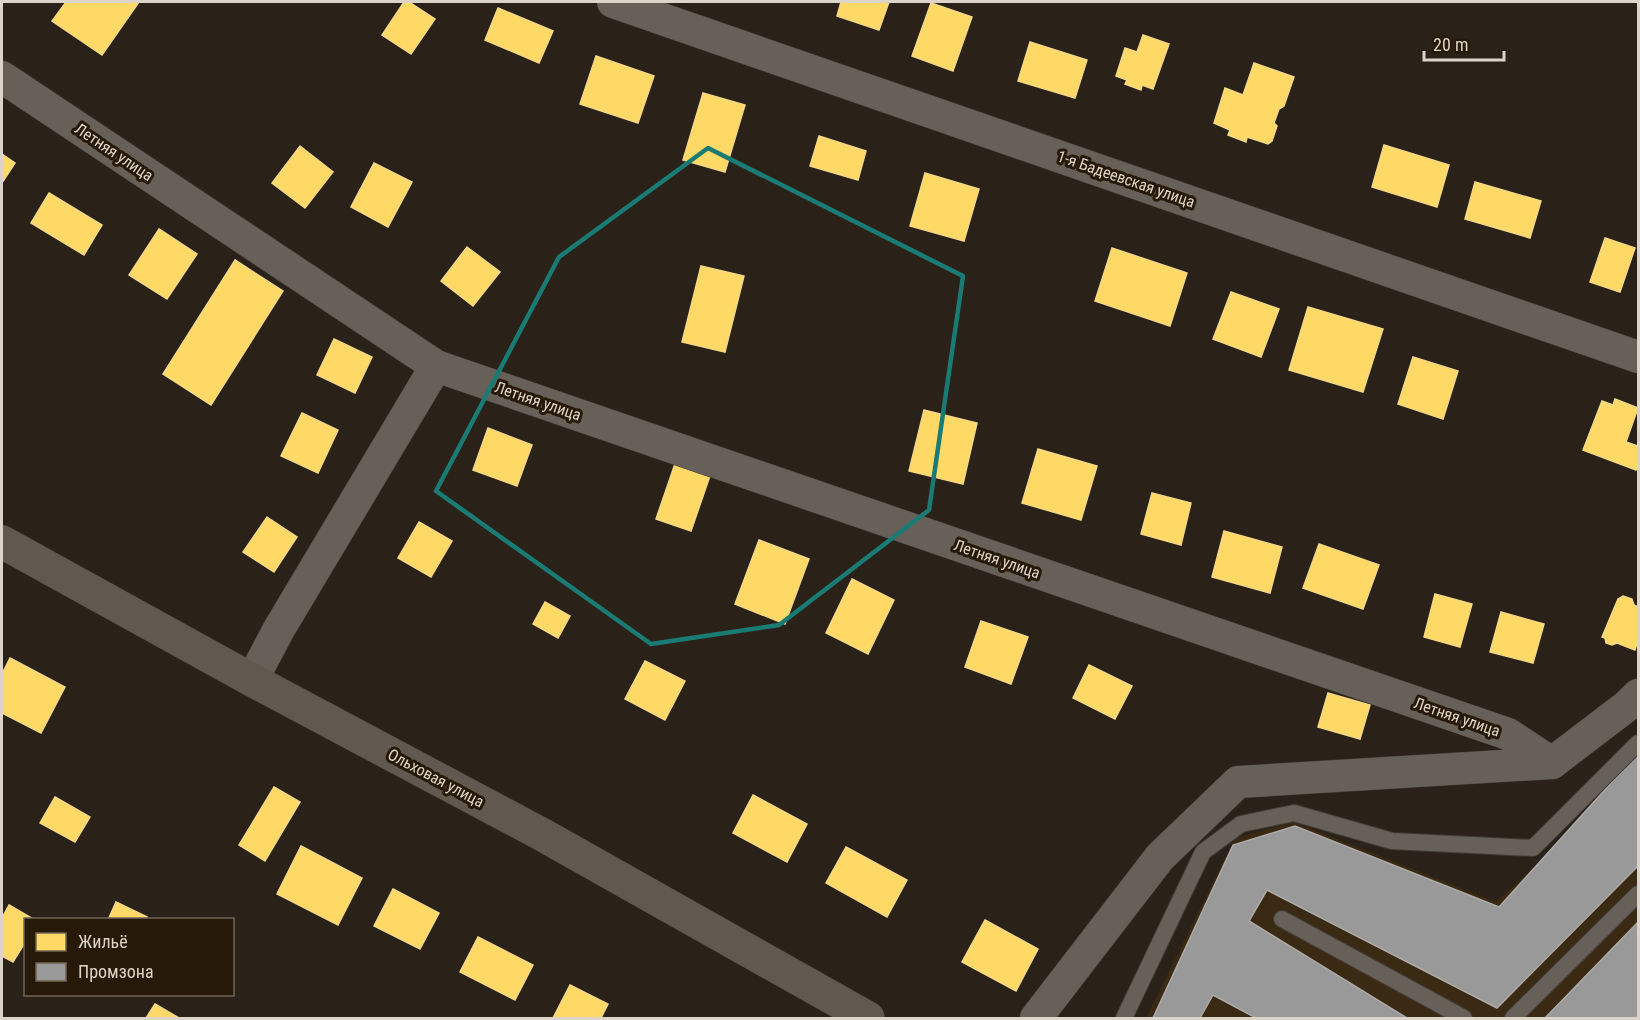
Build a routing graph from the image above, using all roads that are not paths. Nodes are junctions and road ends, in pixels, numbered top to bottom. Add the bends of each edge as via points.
1 (613, 2) edge
2 (2, 77) edge
3 (1638, 357) edge
4 (436, 366) junction
5 (2, 542) edge
6 (252, 680) junction
7 (1638, 695) edge
8 (1638, 743) edge
9 (1552, 763) junction
10 (1638, 894) edge
11 (1282, 919) dead end
12 (868, 1018) edge
13 (1036, 1018) edge
14 (1124, 1018) edge
15 (1464, 1018) edge
16 (1513, 1018) edge

1 - 3 street, 1-я Бадеевская улица
2 - 4 street, Летняя улица
4 - 6 street
4 - 9 street, Летняя улица via 1508,734
5 - 6 main road, Ольховая улица
6 - 12 main road, Ольховая улица via 543,835
7 - 9 street
8 - 14 lane via 1533,848 1392,841 1294,813 1241,824 1203,852
9 - 13 street via 1238,782 1160,857
10 - 16 lane
11 - 15 lane

